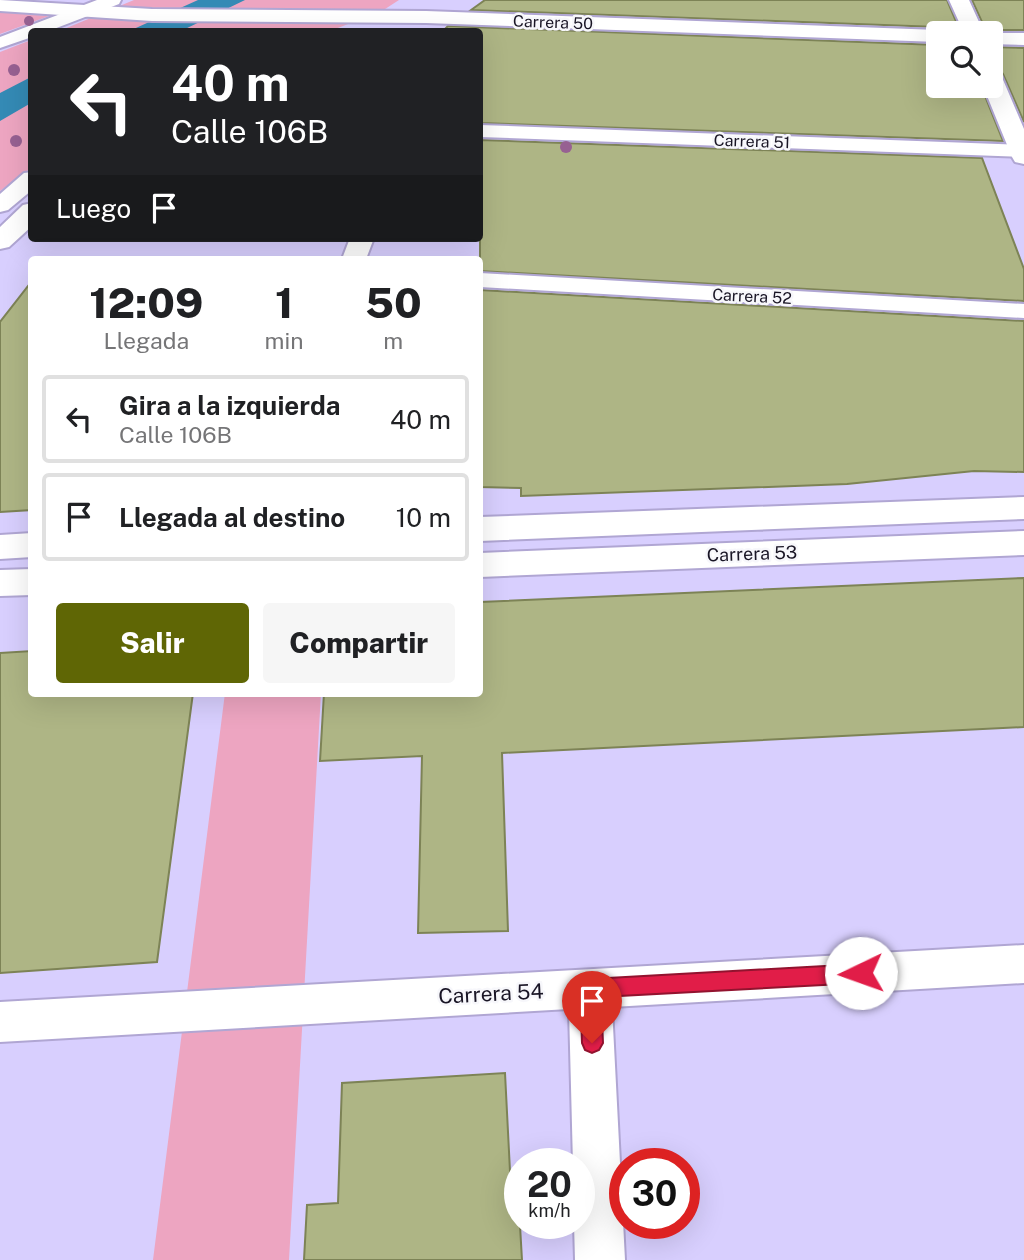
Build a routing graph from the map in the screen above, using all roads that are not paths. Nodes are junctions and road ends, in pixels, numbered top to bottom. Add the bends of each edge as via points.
1 (113, 0) edge
2 (454, 0) edge
3 (960, 0) edge
4 (0, 5) edge
5 (420, 9) edge
6 (84, 10) junction
7 (224, 17) junction
8 (969, 21) edge
9 (389, 24) edge
10 (38, 28) edge
11 (262, 28) edge
12 (370, 28) edge
13 (28, 32) edge
14 (926, 35) edge
15 (1003, 38) edge
16 (1024, 39) edge
17 (0, 43) edge
18 (1000, 98) edge
19 (483, 131) edge
20 (1023, 153) edge
21 (28, 181) edge
22 (0, 205) edge
23 (28, 215) edge
24 (0, 241) edge
25 (483, 280) edge
26 (1024, 311) edge
27 (1024, 508) edge
28 (483, 529) edge
29 (1024, 543) edge
30 (28, 545) edge
31 (0, 547) edge
32 (483, 565) edge
33 (28, 582) edge
34 (0, 583) edge
35 (1024, 964) edge
36 (590, 988) junction
37 (0, 1022) edge
38 (600, 1260) edge

1 - 6 street
2 - 5 street
3 - 8 street
4 - 6 street
5 - 9 street
5 - 14 street, Carrera 50
6 - 7 street
6 - 10 street
7 - 9 street
7 - 11 street
9 - 12 street
13 - 17 street
15 - 16 street
18 - 20 street
19 - 20 street, Carrera 51
21 - 22 street
23 - 24 street
25 - 26 street, Carrera 52
27 - 28 street, Carrera 53
29 - 32 street, Carrera 53
30 - 31 street
33 - 34 street
35 - 36 street, Carrera 54
36 - 37 street, Carrera 54
36 - 38 street

